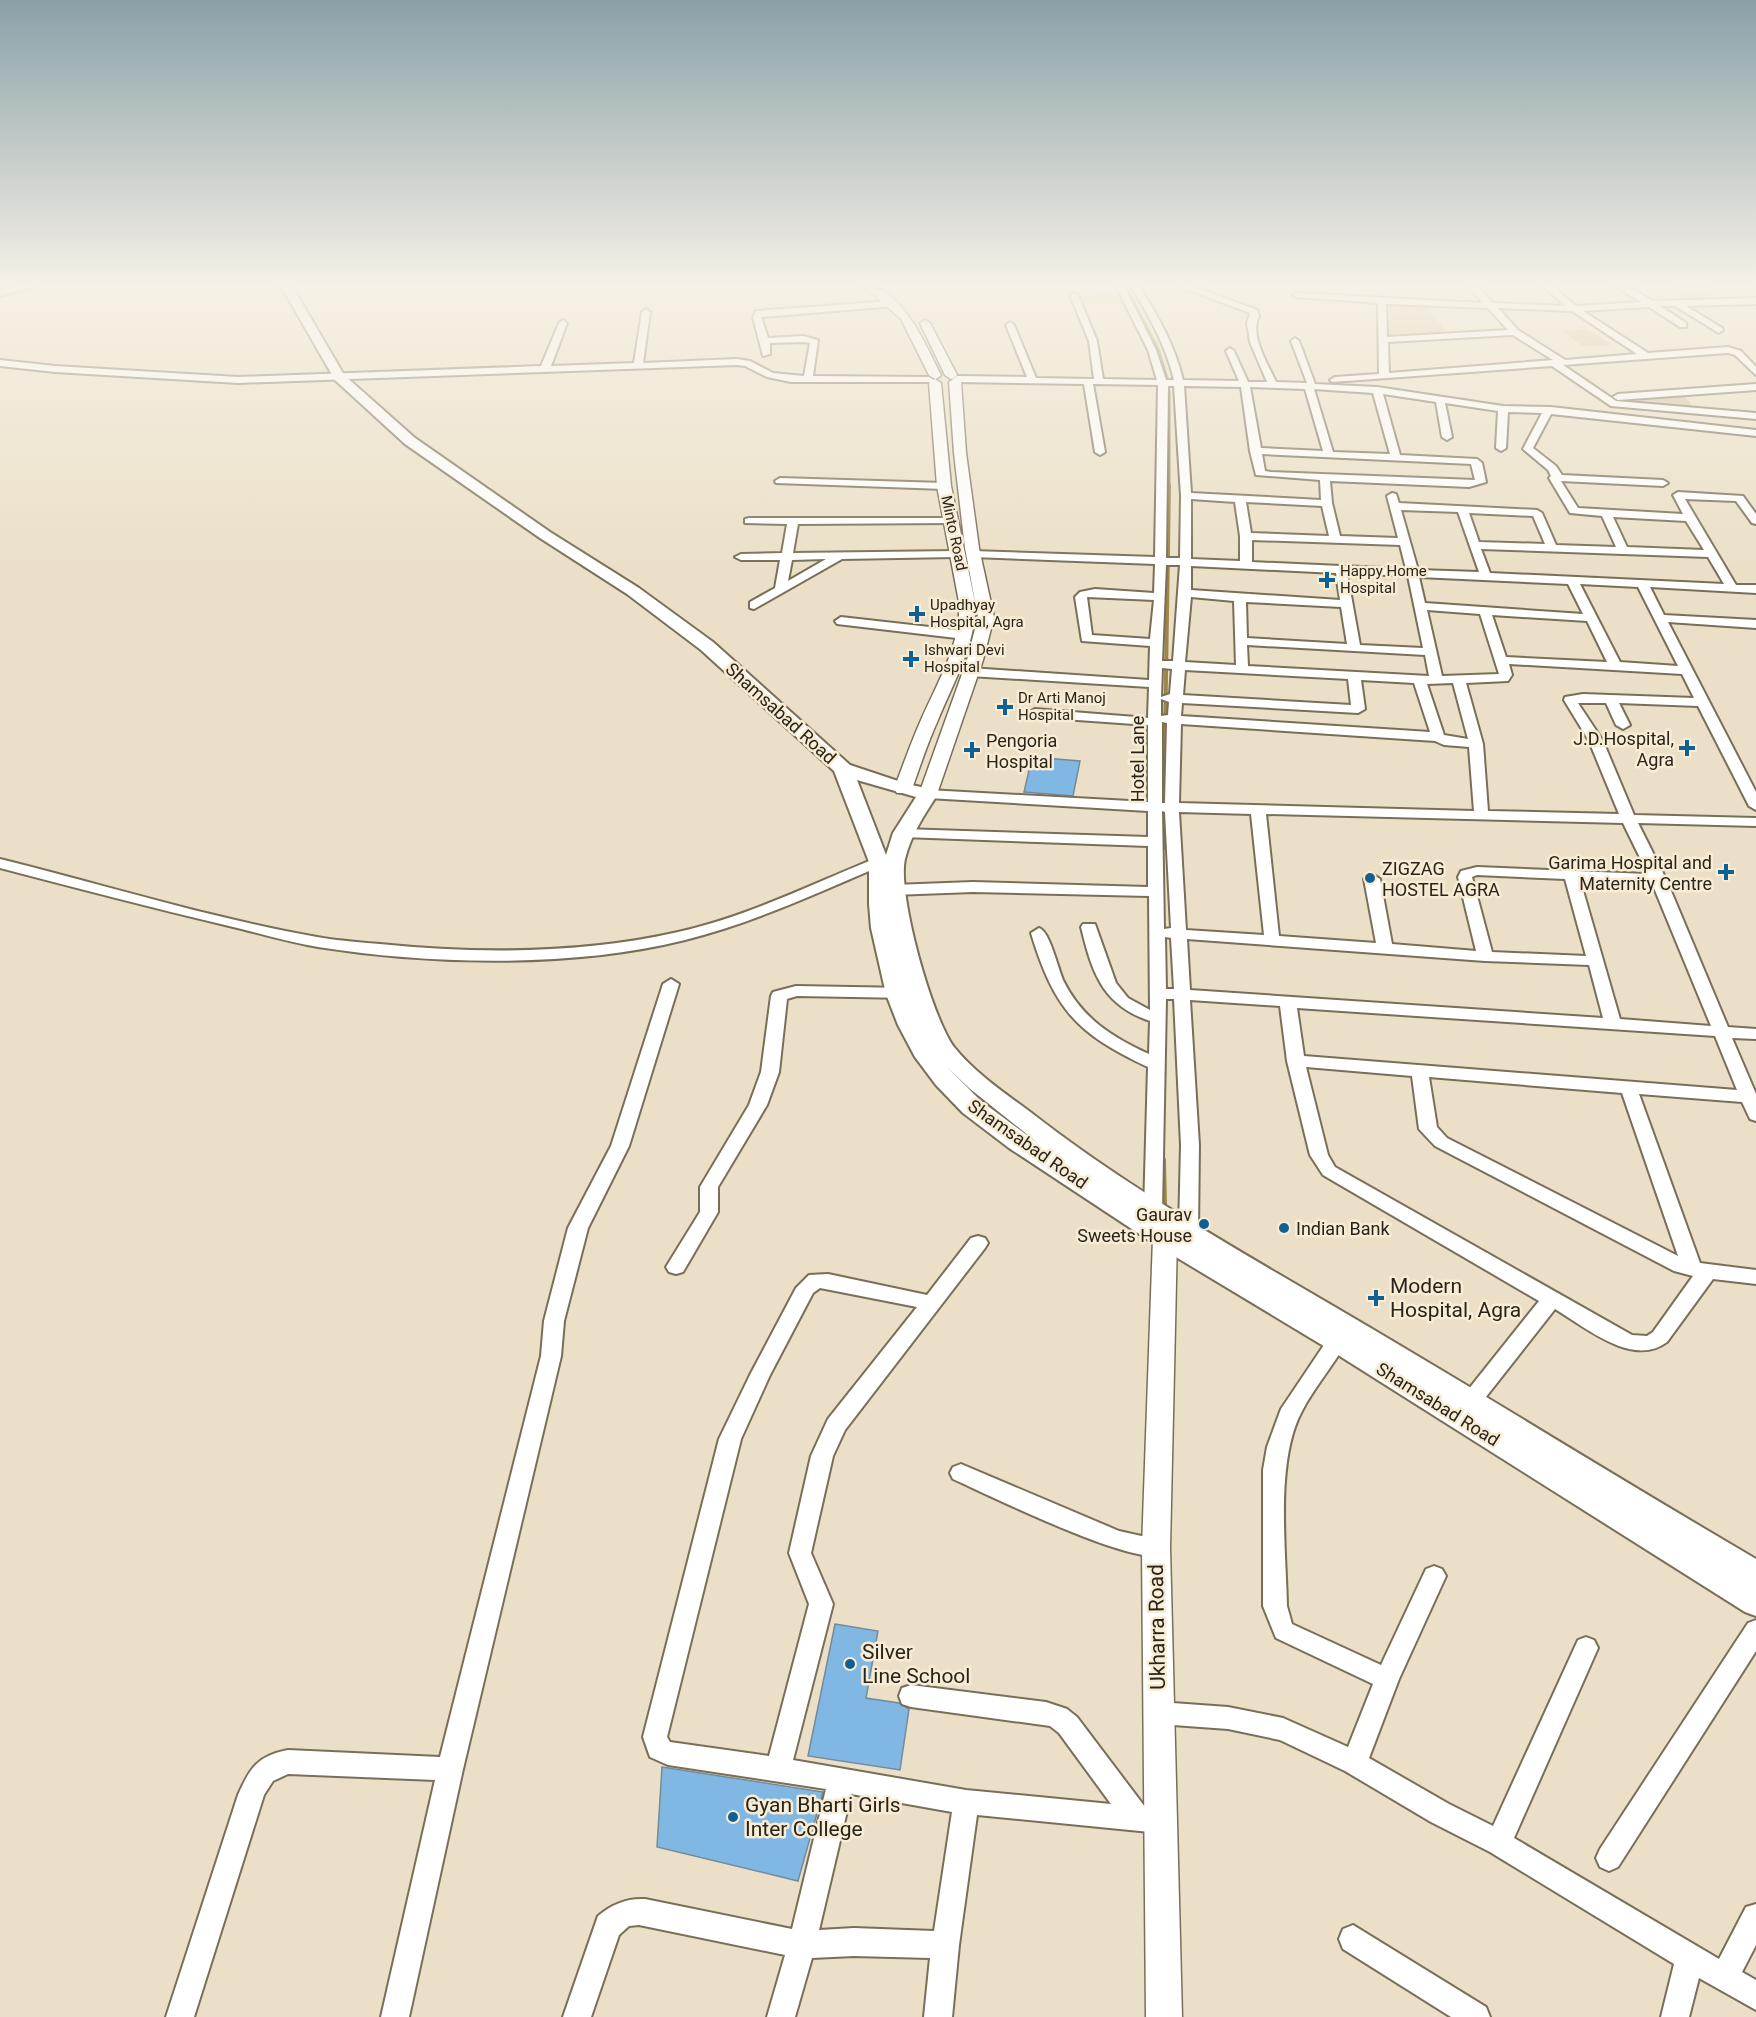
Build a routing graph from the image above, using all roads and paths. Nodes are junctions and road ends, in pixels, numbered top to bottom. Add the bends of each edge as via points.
1 (342, 380) edge
2 (933, 380) edge
3 (954, 380) edge
4 (999, 380) edge
5 (1162, 380) edge
6 (1178, 380) edge
7 (1243, 380) edge
8 (1271, 380) edge
9 (1308, 380) edge
10 (1340, 380) edge
11 (1368, 380) edge
12 (1579, 380) edge
13 (1033, 381) joint
14 (1094, 382) junction
15 (1163, 384) junction
16 (1179, 384) junction
17 (1245, 385) junction
18 (1273, 385) junction
19 (1310, 385) junction
20 (1756, 387) edge
21 (1377, 390) junction
22 (1602, 398) junction
23 (1440, 400) junction
24 (1503, 409) junction
25 (1548, 411) junction
26 (1560, 411) junction
27 (1756, 416) edge
28 (1756, 433) edge
29 (1448, 436) dead end
30 (1501, 447) dead end
31 (1255, 451) junction
32 (1100, 452) dead end
33 (1329, 454) junction
34 (1396, 457) junction
35 (1325, 478) junction
36 (1558, 478) junction
37 (780, 481) dead end
38 (1388, 481) junction
39 (1663, 483) dead end
40 (944, 486) junction
41 (1186, 496) junction
42 (1240, 498) junction
43 (1327, 503) junction
44 (1395, 506) junction
45 (1462, 509) junction
46 (1606, 513) junction
47 (1690, 518) junction
48 (750, 521) dead end
49 (793, 521) junction
50 (950, 521) junction
51 (1756, 521) edge
52 (1246, 536) junction
53 (1335, 538) junction
54 (1403, 542) junction
55 (1474, 545) junction
56 (1552, 548) junction
57 (1623, 551) junction
58 (956, 554) junction
59 (974, 554) junction
60 (1710, 554) junction
61 (841, 555) junction
62 (787, 556) junction
63 (741, 557) dead end
64 (1160, 561) junction
65 (1184, 562) junction
66 (1246, 566) junction
67 (1341, 571) junction
68 (1413, 574) junction
69 (1486, 577) junction
70 (1573, 582) junction
71 (1643, 585) junction
72 (1732, 588) junction
73 (781, 590) junction
74 (1756, 590) edge
75 (1185, 594) junction
76 (1160, 597) junction
77 (1240, 598) junction
78 (1347, 604) junction
79 (754, 605) dead end
80 (1420, 606) junction
81 (1485, 610) junction
82 (1592, 618) junction
83 (1660, 618) junction
84 (841, 621) dead end
85 (1753, 624) edge
86 (965, 635) junction
87 (1756, 636) edge
88 (1241, 640) junction
89 (1156, 643) junction
90 (1354, 648) junction
91 (1430, 652) junction
92 (1501, 660) junction
93 (1156, 664) junction
94 (1178, 665) junction
95 (1616, 666) junction
96 (1242, 669) junction
97 (1686, 670) junction
98 (969, 672) junction
99 (1354, 676) junction
100 (1436, 679) junction
101 (1419, 680) junction
102 (1459, 680) junction
103 (1155, 691) junction
104 (1176, 699) junction
105 (1611, 699) junction
106 (1702, 702) junction
107 (1358, 709) junction
108 (1035, 713) dead end
109 (1155, 720) junction
110 (1174, 720) junction
111 (1623, 725) dead end
112 (1360, 732) junction
113 (1438, 737) junction
114 (1476, 744) junction
115 (843, 769) junction
116 (1750, 783) edge
117 (903, 789) junction
118 (928, 794) junction
119 (1756, 806) edge
120 (1165, 807) junction
121 (1258, 809) junction
122 (1481, 814) junction
123 (1628, 818) junction
124 (1756, 822) edge
125 (903, 832) junction
126 (1155, 842) junction
127 (887, 862) junction
128 (0, 863) edge
129 (1571, 875) junction
130 (1372, 879) dead end
131 (1658, 879) junction
132 (893, 890) junction
133 (1156, 892) junction
134 (1089, 927) dead end
135 (1039, 933) dead end
136 (1169, 933) junction
137 (1272, 940) junction
138 (1385, 949) junction
139 (1485, 956) junction
140 (1595, 961) junction
141 (671, 984) dead end
142 (908, 993) junction
143 (1170, 994) junction
144 (1288, 1002) junction
145 (1158, 1018) junction
146 (1613, 1024) junction
147 (1722, 1032) junction
148 (1756, 1034) edge
149 (1296, 1061) junction
150 (1156, 1064) junction
151 (1420, 1071) junction
152 (1629, 1089) junction
153 (1748, 1097) junction
154 (1756, 1115) edge
155 (1153, 1210) junction
156 (1176, 1239) junction
157 (978, 1243) dead end
158 (676, 1267) dead end
159 (1700, 1271) junction
160 (1756, 1277) edge
161 (1552, 1299) junction
162 (931, 1303) junction
163 (1337, 1341) junction
164 (1471, 1401) junction
165 (961, 1473) dead end
166 (1156, 1548) junction
167 (1756, 1575) edge
168 (1434, 1576) dead end
169 (1756, 1602) edge
170 (1756, 1630) edge
171 (1586, 1648) dead end
172 (1387, 1679) junction
173 (910, 1696) dead end
174 (1159, 1713) junction
175 (1354, 1763) junction
176 (450, 1769) junction
177 (778, 1769) junction
178 (841, 1780) junction
179 (966, 1802) junction
180 (1149, 1820) junction
181 (1499, 1843) junction
182 (1609, 1858) dead end
183 (1756, 1917) edge
184 (1353, 1940) dead end
185 (802, 1945) junction
186 (945, 1945) junction
187 (1690, 1957) junction
188 (1725, 1977) junction
189 (1756, 1995) edge
190 (180, 2017) edge
191 (396, 2017) edge
192 (577, 2017) edge
193 (781, 2017) edge
194 (938, 2017) edge
195 (1164, 2017) edge
196 (1476, 2017) edge
197 (1675, 2017) edge

1 - 115 main road, Shamsabad Road via 410,441 633,591 707,646
2 - 40 street, Minto Road
3 - 59 street, Minto Road
4 - 13 street
5 - 15 street, Hotel Lane
6 - 16 street
7 - 17 street
8 - 18 street
9 - 19 street
10 - 19 street
11 - 26 street
12 - 22 street
13 - 14 street
14 - 15 street
14 - 32 street
15 - 16 street
15 - 64 street, Hotel Lane
16 - 17 street
16 - 41 street
17 - 18 street
17 - 31 street
18 - 19 street
19 - 21 street
19 - 33 street
20 - 22 street
21 - 23 street
21 - 34 street
22 - 27 street via 1616,405
23 - 24 street
23 - 29 street
24 - 25 street
24 - 30 street
25 - 26 street
25 - 36 street via 1528,449 1549,465
26 - 28 street
31 - 33 street
31 - 35 street via 1259,471 1264,474
33 - 34 street
34 - 38 street via 1473,460 1481,482
35 - 38 street
35 - 43 street
36 - 39 street
36 - 46 street via 1554,480 1572,510
37 - 40 street
38 - 44 street
40 - 50 street, Minto Road
41 - 42 street
41 - 65 street
42 - 43 street
42 - 52 street
43 - 53 street
44 - 45 street
44 - 54 street
45 - 55 street
45 - 56 street via 1537,513
46 - 47 street
46 - 57 street
47 - 51 street via 1678,495 1739,498
47 - 60 street
48 - 49 street
49 - 50 street
49 - 62 street
50 - 58 street, Minto Road
52 - 53 street
52 - 66 street
53 - 54 street
54 - 68 street
55 - 56 street
55 - 69 street
56 - 57 street
57 - 60 street
58 - 61 street
58 - 86 street, Minto Road via 967,602
59 - 64 street
59 - 98 street, Minto Road via 986,617
60 - 72 street
61 - 62 street
61 - 73 street
62 - 63 street
62 - 73 street
64 - 65 street
64 - 76 street, Hotel Lane
65 - 66 street
65 - 75 street
66 - 67 street
67 - 68 street
67 - 78 street
68 - 69 street
68 - 80 street
69 - 70 street
70 - 71 street
70 - 82 street
71 - 72 street
71 - 83 street
72 - 74 street
73 - 79 street
75 - 77 street
75 - 94 street
76 - 89 street, Hotel Lane
76 - 89 street via 1095,593 1081,597 1086,638
77 - 78 street
77 - 88 street
78 - 90 street
80 - 81 street
80 - 91 street
81 - 82 street
81 - 92 street
82 - 95 street
83 - 85 street
83 - 97 street
84 - 86 street
85 - 87 street
86 - 117 street, Minto Road
88 - 90 street
88 - 96 street
89 - 93 street, Hotel Lane
90 - 91 street
91 - 100 street
92 - 95 street
92 - 102 street via 1504,678
93 - 94 street
93 - 103 street, Hotel Lane
94 - 96 street
94 - 104 street
95 - 97 street
96 - 99 street
97 - 106 street
98 - 103 street
98 - 118 street, Minto Road
99 - 101 street
99 - 107 street
100 - 101 street
100 - 102 street
101 - 113 street
102 - 114 street
103 - 104 street
103 - 109 street, Hotel Lane
104 - 107 street
104 - 110 street
105 - 106 street
105 - 111 street
105 - 123 street via 1570,700 1596,741
106 - 116 street
107 - 112 street
108 - 109 street
109 - 110 street
109 - 120 street, Hotel Lane
110 - 112 street
110 - 120 street
112 - 113 street
113 - 114 street via 1443,741
114 - 122 street
115 - 117 main road
115 - 127 main road, Shamsabad Road
116 - 119 street
117 - 118 main road
118 - 120 street
118 - 125 main road, Minto Road
120 - 121 street
120 - 126 street, Hotel Lane
120 - 136 street
121 - 122 street
121 - 137 street
122 - 123 street
123 - 124 street
123 - 131 street
125 - 126 street
125 - 127 main road, Minto Road
126 - 133 street, Hotel Lane
127 - 128 street via 764,910 682,936 527,956 430,954 318,942
127 - 132 main road, Shamsabad Road
127 - 142 main road, Shamsabad Road via 879,904 882,928
129 - 131 street
129 - 139 street via 1477,871 1466,874
129 - 140 street
130 - 138 street
131 - 147 street
132 - 133 street via 995,887
132 - 142 main road, Shamsabad Road
133 - 136 street, Hotel Lane
134 - 145 street via 1110,988 1131,1008
135 - 150 street via 1046,959 1068,1006 1093,1031
136 - 137 street
136 - 143 street
136 - 143 street, Hotel Lane
137 - 138 street
138 - 139 street
139 - 140 street
140 - 146 street
141 - 176 street via 620,1146 578,1228 554,1321 551,1356
142 - 155 main road, Shamsabad Road via 947,1054 977,1083 1055,1144
142 - 156 main road, Shamsabad Road via 922,1052 972,1107 1018,1142
142 - 158 street via 796,991 779,996 770,1072 758,1105 709,1187 709,1212
143 - 144 street
143 - 145 street, Hotel Lane
143 - 156 street via 1190,1145
144 - 146 street
144 - 149 street
145 - 150 street, Hotel Lane
146 - 147 street
147 - 148 street
147 - 153 street
149 - 151 street
149 - 161 street via 1319,1155 1329,1171
150 - 155 street, Hotel Lane
151 - 152 street
151 - 159 street via 1428,1129 1441,1142 1681,1266
152 - 153 street
152 - 159 street
153 - 154 street
155 - 156 main road, Shamsabad Road
156 - 163 main road, Shamsabad Road
156 - 164 main road, Shamsabad Road
156 - 166 street, Ukharra Road
157 - 162 street
159 - 160 street
159 - 161 street via 1660,1337 1643,1345 1628,1342
161 - 164 street
162 - 177 street via 836,1425 822,1456 800,1553 801,1566 821,1605
162 - 177 street via 828,1281 810,1283 790,1314 730,1439 655,1737 659,1749 668,1753
163 - 169 main road, Shamsabad Road
163 - 172 street via 1292,1409 1278,1447 1274,1470 1275,1606 1284,1631
164 - 167 main road, Shamsabad Road
165 - 166 street via 1116,1540
166 - 174 street, Ukharra Road
168 - 172 street
170 - 182 street
171 - 181 street
172 - 175 street
173 - 180 street via 1026,1709 1058,1717
174 - 175 street via 1228,1718 1283,1729
174 - 180 street, Ukharra Road
175 - 181 street
176 - 190 street via 288,1762 264,1770 251,1795
176 - 191 street
177 - 178 street
178 - 179 street
178 - 185 street
179 - 180 street
179 - 186 street
180 - 195 street, Ukharra Road
181 - 187 street
183 - 188 street
184 - 196 street
185 - 186 street
185 - 192 street via 629,1911 608,1926
185 - 193 street
186 - 194 street
187 - 188 street
187 - 197 street
188 - 189 street

